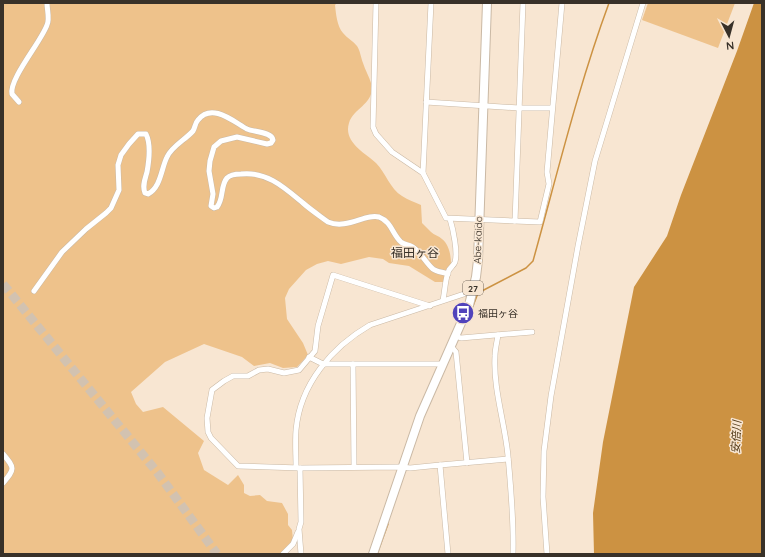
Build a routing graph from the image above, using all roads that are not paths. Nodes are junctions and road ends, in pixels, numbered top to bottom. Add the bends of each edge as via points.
1 (47, 3) edge
2 (376, 3) edge
3 (431, 3) edge
4 (488, 3) edge
5 (523, 3) edge
6 (562, 3) edge
7 (643, 3) edge
8 (19, 102) dead end
9 (426, 102) junction
10 (484, 106) junction
11 (519, 108) junction
12 (552, 108) junction
13 (423, 173) junction
14 (450, 218) junction
15 (479, 220) junction
16 (515, 221) junction
17 (448, 274) junction
18 (34, 290) dead end
19 (473, 291) junction
20 (443, 300) junction
21 (430, 306) junction
22 (532, 332) dead end
23 (498, 335) junction
24 (455, 336) junction
25 (451, 346) junction
26 (309, 357) junction
27 (323, 364) junction
28 (353, 364) junction
29 (443, 364) junction
30 (3, 454) edge
31 (508, 459) junction
32 (467, 463) junction
33 (440, 466) junction
34 (298, 467) junction
35 (354, 467) junction
36 (402, 467) junction
37 (3, 483) edge
38 (299, 530) junction
39 (283, 554) edge
40 (301, 554) edge
41 (373, 554) edge
42 (448, 554) edge
43 (513, 554) edge
44 (547, 554) edge

1 - 8 street via 48,23 12,87 12,94
2 - 13 street via 372,126 392,152
3 - 9 street
4 - 10 main road, Abe-kaido / 27
5 - 11 street
6 - 12 street
7 - 44 street via 595,161 552,389 544,451 543,497
9 - 10 street
9 - 13 street
10 - 11 street
10 - 15 main road, Abe-kaido / 27
11 - 12 street
11 - 16 street
12 - 16 street via 547,172 549,184 540,222
13 - 14 street via 446,218
14 - 15 street
14 - 17 street via 454,233 455,262
15 - 16 street
15 - 19 main road, Abe-kaido / 27 via 478,260
17 - 18 street via 434,270 413,247 401,242 383,219 377,216 335,225 322,218 282,185 263,177 246,173 228,177 224,182 220,204 214,208 209,171 214,147 221,141 237,137 267,144 271,143 273,137 248,129 226,116 211,113 198,120 193,130 167,156 160,180 148,194 143,189 148,139 146,134 138,134 129,144 118,165 119,190 110,208 62,252
17 - 20 street
19 - 20 street
19 - 24 main road, Abe-kaido / 27 via 470,304
20 - 21 street
21 - 26 street via 333,275 318,326 315,350
21 - 27 street via 370,325 346,342
22 - 23 street
23 - 24 street via 461,338
23 - 31 street via 495,364
24 - 25 main road, Abe-kaido / 27
25 - 29 main road, Abe-kaido / 27
25 - 32 street via 456,352
26 - 27 street
26 - 34 street via 299,370 284,373 268,369 259,370 248,376 233,376 224,380 212,390 208,410 207,426 211,438 238,466
27 - 28 street
27 - 34 street via 311,382 299,412 296,430
28 - 29 street
28 - 35 street
29 - 36 main road, Abe-kaido / 27 via 420,416
30 - 37 street via 12,468 12,472
31 - 32 street
31 - 43 street via 514,522
32 - 33 street
33 - 36 street
33 - 42 street
34 - 35 street
34 - 38 street via 301,522
35 - 36 street
36 - 41 main road, Abe-kaido / 27
38 - 39 street via 293,544
38 - 40 street

